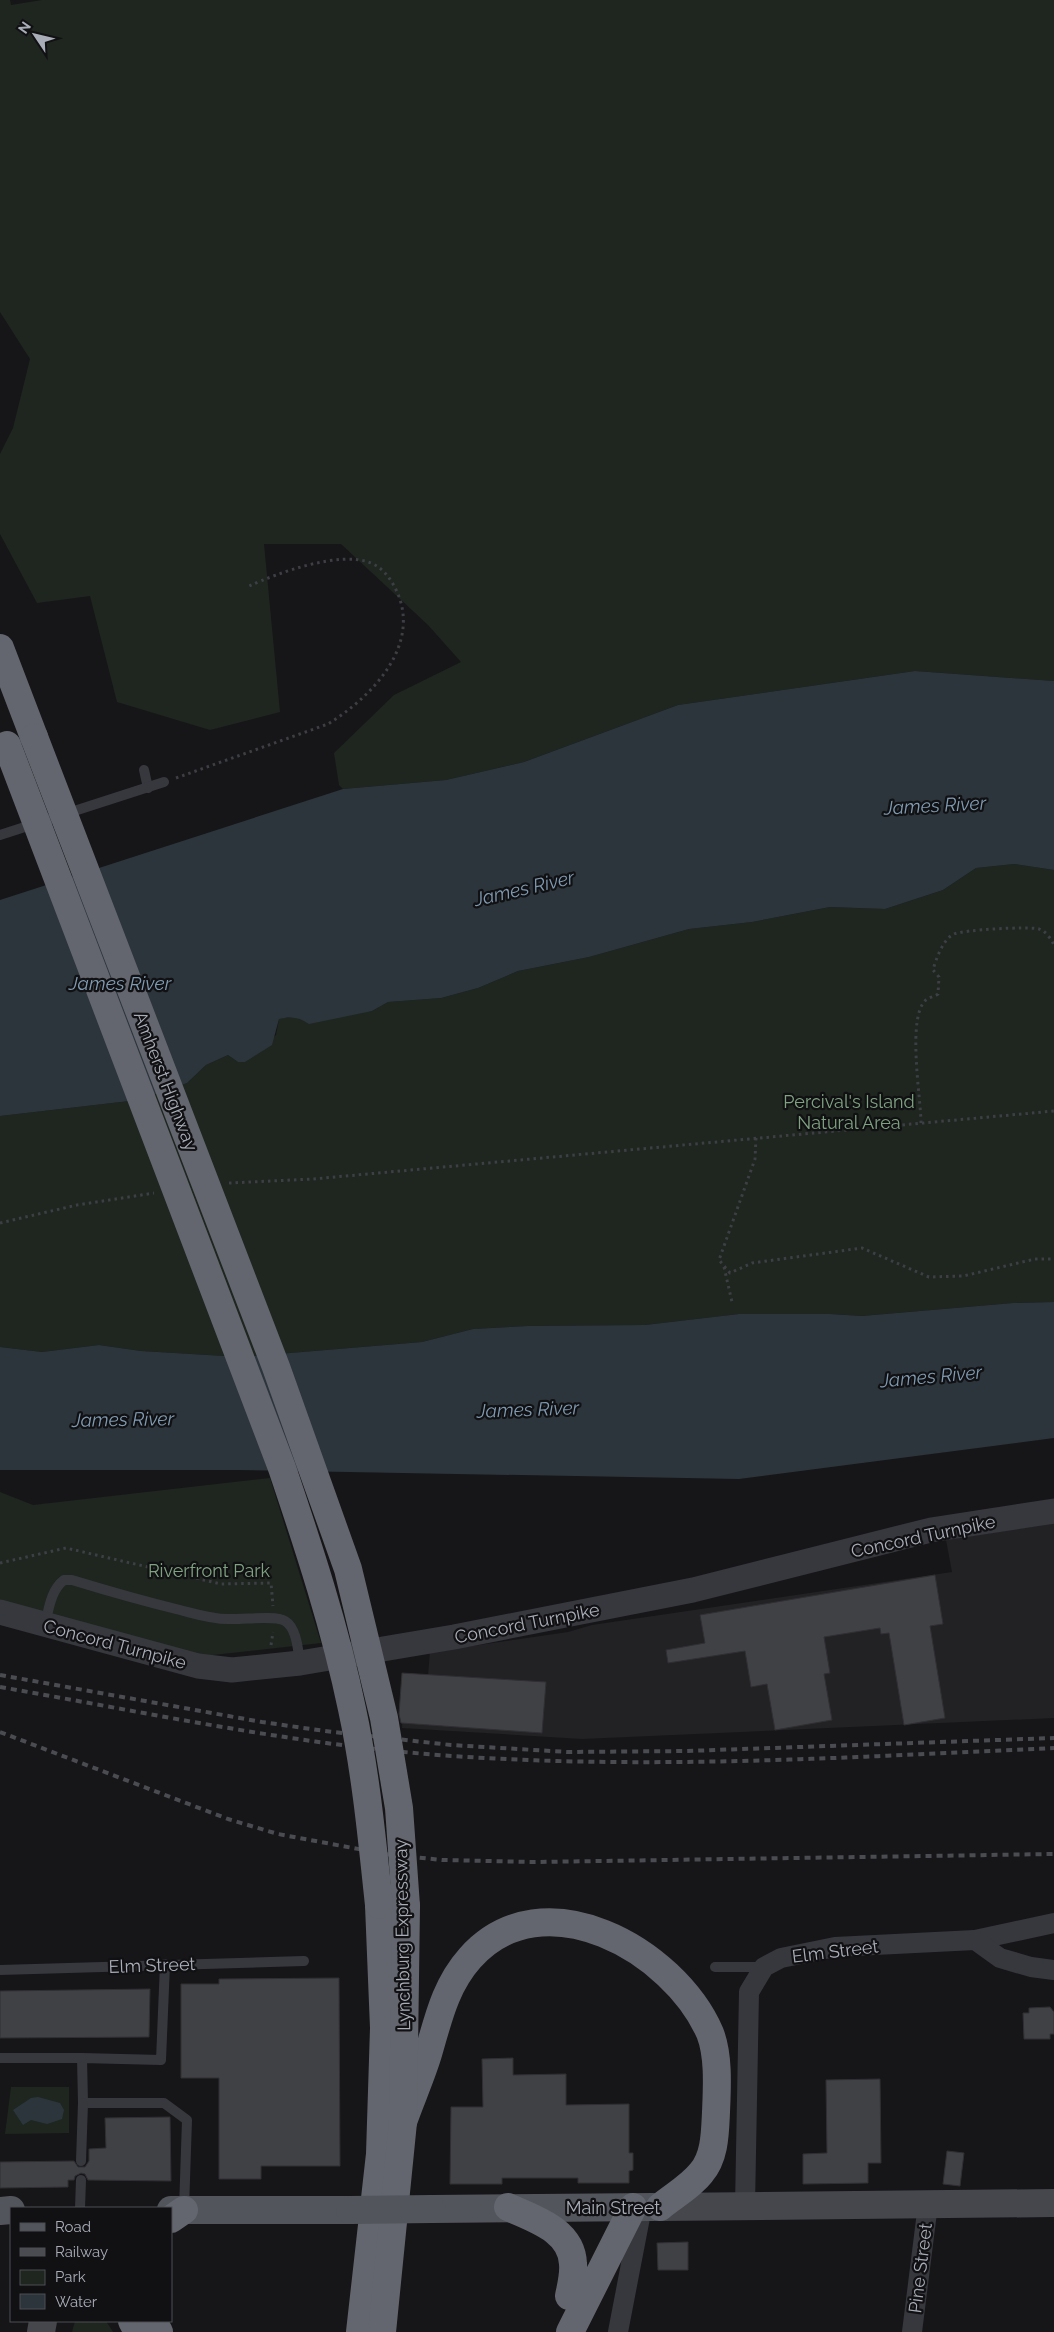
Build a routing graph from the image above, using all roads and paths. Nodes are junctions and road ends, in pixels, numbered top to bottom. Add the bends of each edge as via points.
1 (249, 586) dead end
2 (0, 648) edge
3 (3, 737) edge
4 (144, 770) dead end
5 (164, 782) joint
6 (148, 788) junction
7 (0, 835) edge
8 (1054, 945) edge
9 (1054, 1111) edge
10 (921, 1123) junction
11 (756, 1138) junction
12 (224, 1184) dead end
13 (156, 1193) dead end
14 (0, 1223) edge
15 (1054, 1259) edge
16 (724, 1267) junction
17 (732, 1302) dead end
18 (310, 1458) joint
19 (282, 1468) joint
20 (1054, 1511) edge
21 (0, 1562) edge
22 (0, 1612) edge
23 (274, 1617) junction
24 (45, 1625) junction
25 (271, 1649) dead end
26 (300, 1663) junction
27 (393, 1906) junction
28 (1054, 1923) edge
29 (975, 1940) junction
30 (304, 1961) dead end
31 (165, 1964) junction
32 (764, 1967) junction
33 (715, 1968) dead end
34 (0, 1970) edge
35 (1054, 1970) edge
36 (0, 2058) edge
37 (82, 2058) junction
38 (83, 2103) junction
39 (403, 2122) junction
40 (81, 2161) dead end
41 (81, 2180) dead end
42 (1054, 2203) edge
43 (928, 2204) junction
44 (745, 2206) junction
45 (80, 2207) edge
46 (508, 2207) junction
47 (637, 2207) junction
48 (176, 2213) edge
49 (569, 2296) junction
50 (360, 2332) edge
51 (382, 2332) edge
52 (552, 2332) edge
53 (570, 2332) edge
54 (618, 2332) edge
55 (912, 2332) edge

1 - 5 path via 294,568 326,562 357,560 371,563 393,582 400,600 403,618 398,648 384,675 368,694 328,724
2 - 18 highway, Amherst Highway, bridge
3 - 19 highway, Amherst Highway, bridge
4 - 6 lane
5 - 6 lane
6 - 7 lane
8 - 10 path via 1049,936 1039,929 971,931 955,933 948,938 933,970 939,977 938,994 926,1000 916,1034 914,1057
9 - 10 path
10 - 11 path
11 - 12 path via 314,1179
11 - 16 path via 755,1159 719,1260
13 - 14 path via 77,1205
15 - 16 path via 1035,1259 964,1276 929,1277 862,1248 752,1263 730,1273
16 - 17 path
18 - 27 highway, Lynchburg Expressway, bridge via 348,1569 382,1709 399,1808
19 - 27 highway, Lynchburg Expressway, bridge via 334,1634
20 - 26 street, Concord Turnpike via 931,1530 693,1590 454,1637
21 - 23 path via 66,1548 221,1584 271,1583
22 - 24 street, Concord Turnpike
23 - 24 lane via 215,1619 64,1580 53,1594
23 - 25 path
23 - 26 lane via 290,1625
24 - 26 street, Concord Turnpike via 198,1666 232,1670
27 - 39 highway, Lynchburg Expressway
27 - 50 highway, Lynchburg Expressway via 384,2028 380,2154
28 - 29 street, Elm Street
29 - 32 street, Elm Street via 835,1948 781,1958
29 - 35 street via 1000,1958
30 - 31 lane, Elm Street
31 - 34 lane, Elm Street
31 - 37 lane via 162,2060
32 - 33 lane
32 - 44 street via 749,1992
36 - 37 lane
37 - 38 lane
38 - 40 lane
38 - 48 lane via 164,2103 187,2120
39 - 47 highway via 441,2006 470,1958 493,1938 526,1924 546,1922 594,1930 642,1953 676,1981 698,2010 711,2035 715,2053 714,2139 702,2172
39 - 51 highway, Lynchburg Expressway
41 - 45 lane
42 - 43 main road, Main Street
43 - 44 main road, Main Street
43 - 55 street, Pine Street
44 - 47 main road, Main Street
46 - 47 main road, Main Street
46 - 48 main road, Main Street, bridge
46 - 49 highway via 552,2228 564,2239 573,2263
47 - 49 highway
47 - 53 highway
47 - 54 street
49 - 52 highway

